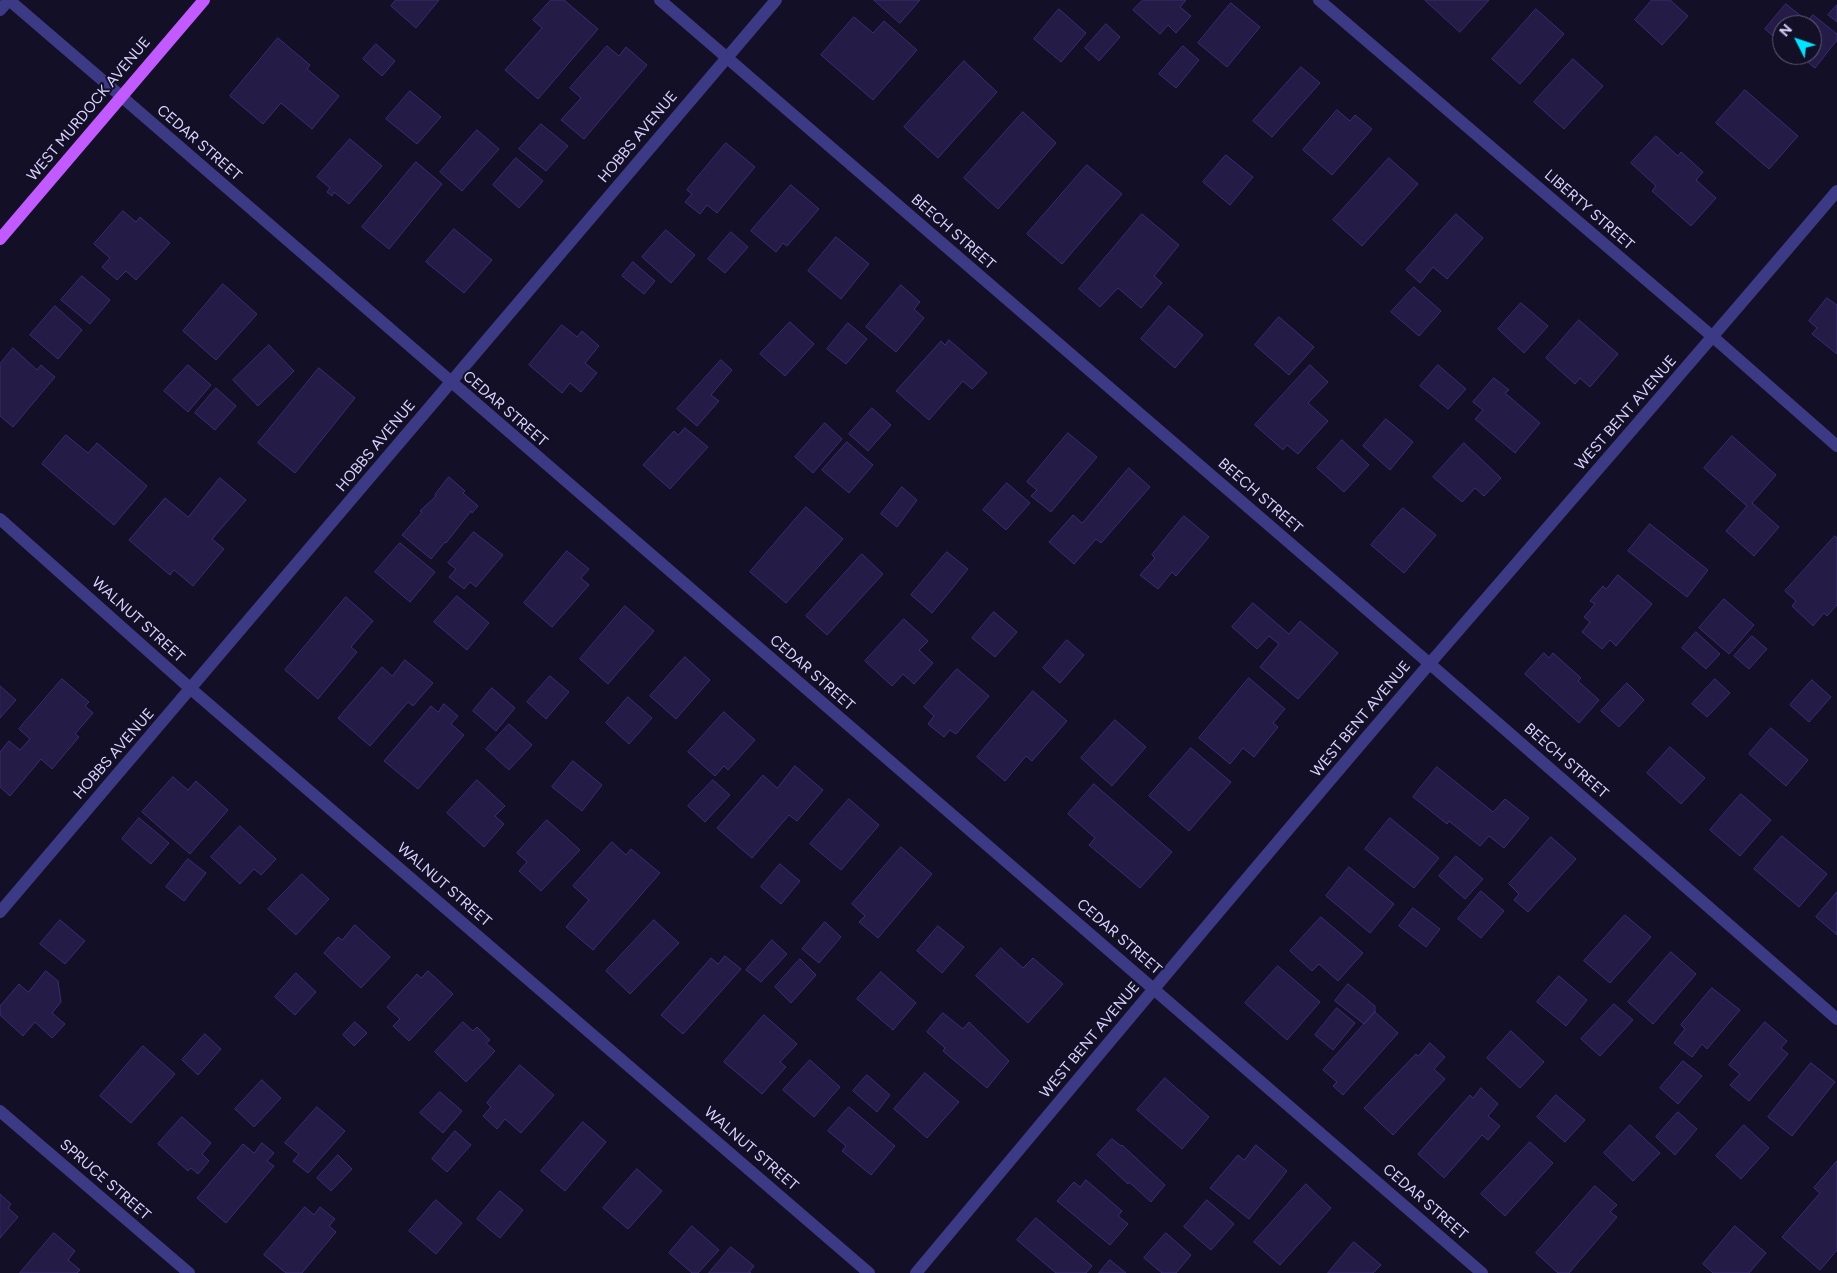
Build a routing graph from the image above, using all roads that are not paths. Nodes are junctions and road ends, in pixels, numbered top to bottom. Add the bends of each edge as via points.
1 (9, 0) edge
2 (204, 0) edge
3 (660, 0) edge
4 (776, 0) edge
5 (1319, 0) edge
6 (0, 10) edge
7 (727, 58) junction
8 (122, 96) junction
9 (1837, 191) edge
10 (0, 239) edge
11 (1713, 337) junction
12 (450, 384) junction
13 (1837, 446) edge
14 (0, 519) edge
15 (1430, 664) junction
16 (191, 689) junction
17 (0, 912) edge
18 (1154, 988) junction
19 (1837, 1019) edge
20 (0, 1111) edge
21 (189, 1273) edge
22 (870, 1273) edge
23 (916, 1273) edge
24 (1482, 1273) edge

1 - 6 street
1 - 8 street, CEDAR STREET
2 - 8 main road, WEST MURDOCK AVENUE
3 - 7 street, BEECH STREET
4 - 7 street, HOBBS AVENUE
5 - 11 street, LIBERTY STREET
7 - 12 street, HOBBS AVENUE
7 - 15 street, BEECH STREET
8 - 10 main road, WEST MURDOCK AVENUE
8 - 12 street, CEDAR STREET
9 - 11 street, WEST BENT AVENUE
11 - 13 street, LIBERTY STREET
11 - 15 street, WEST BENT AVENUE
12 - 16 street, HOBBS AVENUE
12 - 18 street, CEDAR STREET
14 - 16 street, WALNUT STREET
15 - 18 street, WEST BENT AVENUE
15 - 19 street, BEECH STREET
16 - 17 street, HOBBS AVENUE
16 - 22 street, WALNUT STREET
18 - 23 street, WEST BENT AVENUE
18 - 24 street, CEDAR STREET
20 - 21 street, SPRUCE STREET

